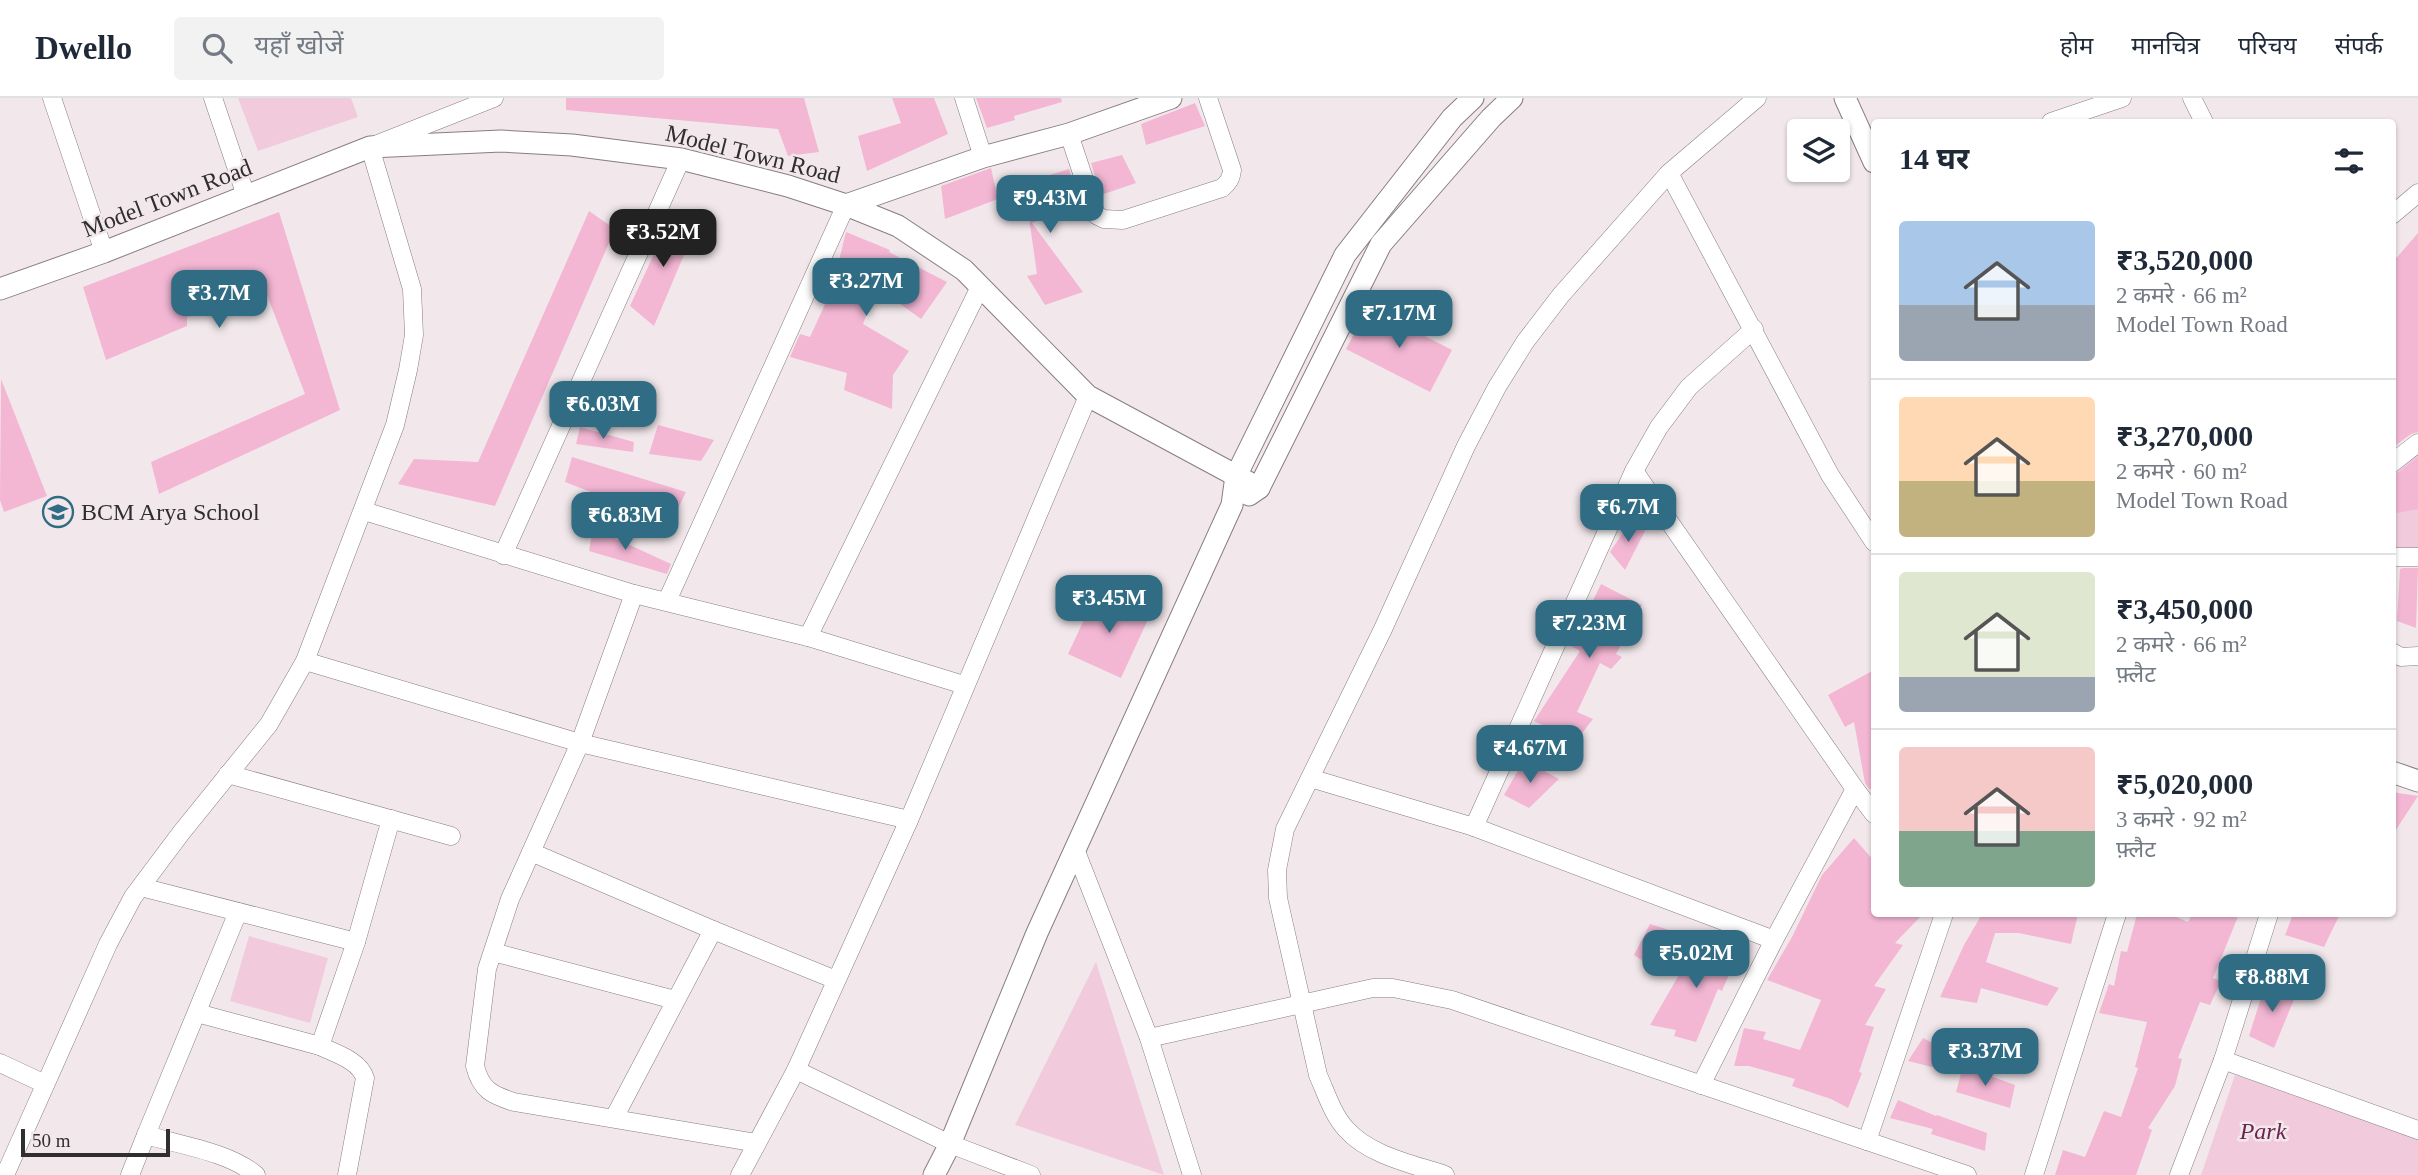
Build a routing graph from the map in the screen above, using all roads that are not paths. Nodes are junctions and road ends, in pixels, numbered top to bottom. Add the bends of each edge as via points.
1 (52, 98) edge
2 (213, 98) edge
3 (494, 98) edge
4 (964, 98) edge
5 (1171, 98) edge
6 (1208, 98) edge
7 (1473, 98) edge
8 (1512, 98) edge
9 (1757, 98) edge
10 (1845, 98) edge
11 (2122, 98) edge
12 (2192, 98) edge
13 (2061, 119) edge
14 (2202, 119) edge
15 (1069, 134) junction
16 (370, 148) junction
17 (1871, 155) edge
18 (983, 157) junction
19 (681, 159) junction
20 (1670, 173) junction
21 (2418, 193) edge
22 (246, 196) junction
23 (846, 205) junction
24 (2396, 212) edge
25 (104, 251) junction
26 (980, 287) junction
27 (0, 289) edge
28 (1754, 329) junction
29 (1088, 396) junction
30 (2418, 443) edge
31 (2396, 460) edge
32 (1634, 471) junction
33 (1236, 476) junction
34 (1259, 488) junction
35 (1232, 505) junction
36 (363, 511) junction
37 (1871, 537) edge
38 (503, 555) junction
39 (2396, 557) edge
40 (2418, 557) edge
41 (634, 594) junction
42 (667, 601) junction
43 (808, 637) junction
44 (2396, 654) edge
45 (2418, 656) edge
46 (304, 661) junction
47 (964, 685) junction
48 (580, 743) junction
49 (2396, 773) edge
50 (228, 774) junction
51 (1310, 778) junction
52 (2418, 781) edge
53 (1855, 789) junction
54 (1871, 810) edge
55 (391, 819) junction
56 (909, 820) junction
57 (1474, 827) junction
58 (451, 836) dead end
59 (1075, 849) junction
60 (531, 852) junction
61 (141, 887) junction
62 (238, 912) junction
63 (1943, 917) edge
64 (2116, 917) edge
65 (2268, 917) edge
66 (713, 930) junction
67 (1774, 940) junction
68 (356, 942) junction
69 (493, 952) junction
70 (836, 980) junction
71 (675, 1000) junction
72 (1300, 1003) junction
73 (197, 1013) junction
74 (1149, 1038) junction
75 (320, 1046) junction
76 (2223, 1060) junction
77 (0, 1063) edge
78 (796, 1070) junction
79 (45, 1084) junction
80 (1701, 1085) junction
81 (614, 1118) junction
82 (2418, 1130) edge
83 (145, 1135) junction
84 (1867, 1141) junction
85 (757, 1143) junction
86 (950, 1144) junction
87 (5, 1175) edge
88 (130, 1175) edge
89 (256, 1175) edge
90 (347, 1175) edge
91 (740, 1175) edge
92 (934, 1175) edge
93 (1031, 1175) edge
94 (1192, 1175) edge
95 (1445, 1175) edge
96 (1967, 1175) edge
97 (2034, 1175) edge
98 (2179, 1175) edge

1 - 25 street
2 - 22 street
3 - 16 street
4 - 18 street
5 - 15 street
6 - 15 street via 1232,170 1227,184 1124,220 1096,215
7 - 33 street via 1452,118 1345,255
8 - 34 street via 1381,244
9 - 20 street
10 - 17 street
11 - 13 street
12 - 14 street
15 - 18 street
16 - 19 street, Model Town Road via 501,141
16 - 22 street, Model Town Road
16 - 36 street via 412,289 414,335 395,425
18 - 23 street
19 - 23 street, Model Town Road
19 - 38 street
20 - 28 street
20 - 51 street via 1561,295 1497,387
21 - 24 street
22 - 25 street, Model Town Road
23 - 26 street, Model Town Road via 898,226 964,270
23 - 42 street
25 - 27 street, Model Town Road
26 - 29 street, Model Town Road
26 - 43 street
28 - 32 street via 1689,387
28 - 37 street via 1830,475
29 - 33 street, Model Town Road
29 - 47 street
30 - 31 street
32 - 53 street
32 - 57 street
33 - 34 street, Model Town Road
33 - 35 street
34 - 35 street
35 - 59 street
36 - 38 street
36 - 46 street
38 - 41 street
39 - 40 street
41 - 42 street
41 - 48 street
42 - 43 street
43 - 47 street
44 - 45 street
46 - 48 street
46 - 50 street via 269,724
47 - 56 street
48 - 56 street
48 - 60 street
49 - 52 street
50 - 55 street
50 - 61 street
51 - 57 street
51 - 72 street via 1285,829 1277,870 1278,898
53 - 54 street
53 - 67 street
55 - 58 street
55 - 68 street
56 - 70 street
57 - 67 street
59 - 74 street
59 - 86 street
60 - 66 street
60 - 69 street
61 - 62 street
61 - 79 street via 108,944
62 - 68 street
62 - 73 street
63 - 84 street
64 - 97 street
65 - 76 street
66 - 70 street
66 - 71 street
67 - 80 street
68 - 75 street
69 - 71 street
69 - 81 street via 475,1066 485,1090 514,1102
70 - 78 street
71 - 81 street
72 - 74 street
72 - 80 street via 1373,988 1424,993
72 - 95 street via 1318,1075 1346,1129 1380,1153
73 - 75 street
73 - 83 street
74 - 94 street
75 - 90 street via 353,1062 366,1078
76 - 82 street
76 - 98 street
77 - 79 street
78 - 85 street
78 - 86 street
79 - 87 street
80 - 84 street
81 - 85 street
83 - 88 street
83 - 89 street via 225,1158
84 - 96 street
85 - 91 street
86 - 92 street
86 - 93 street

